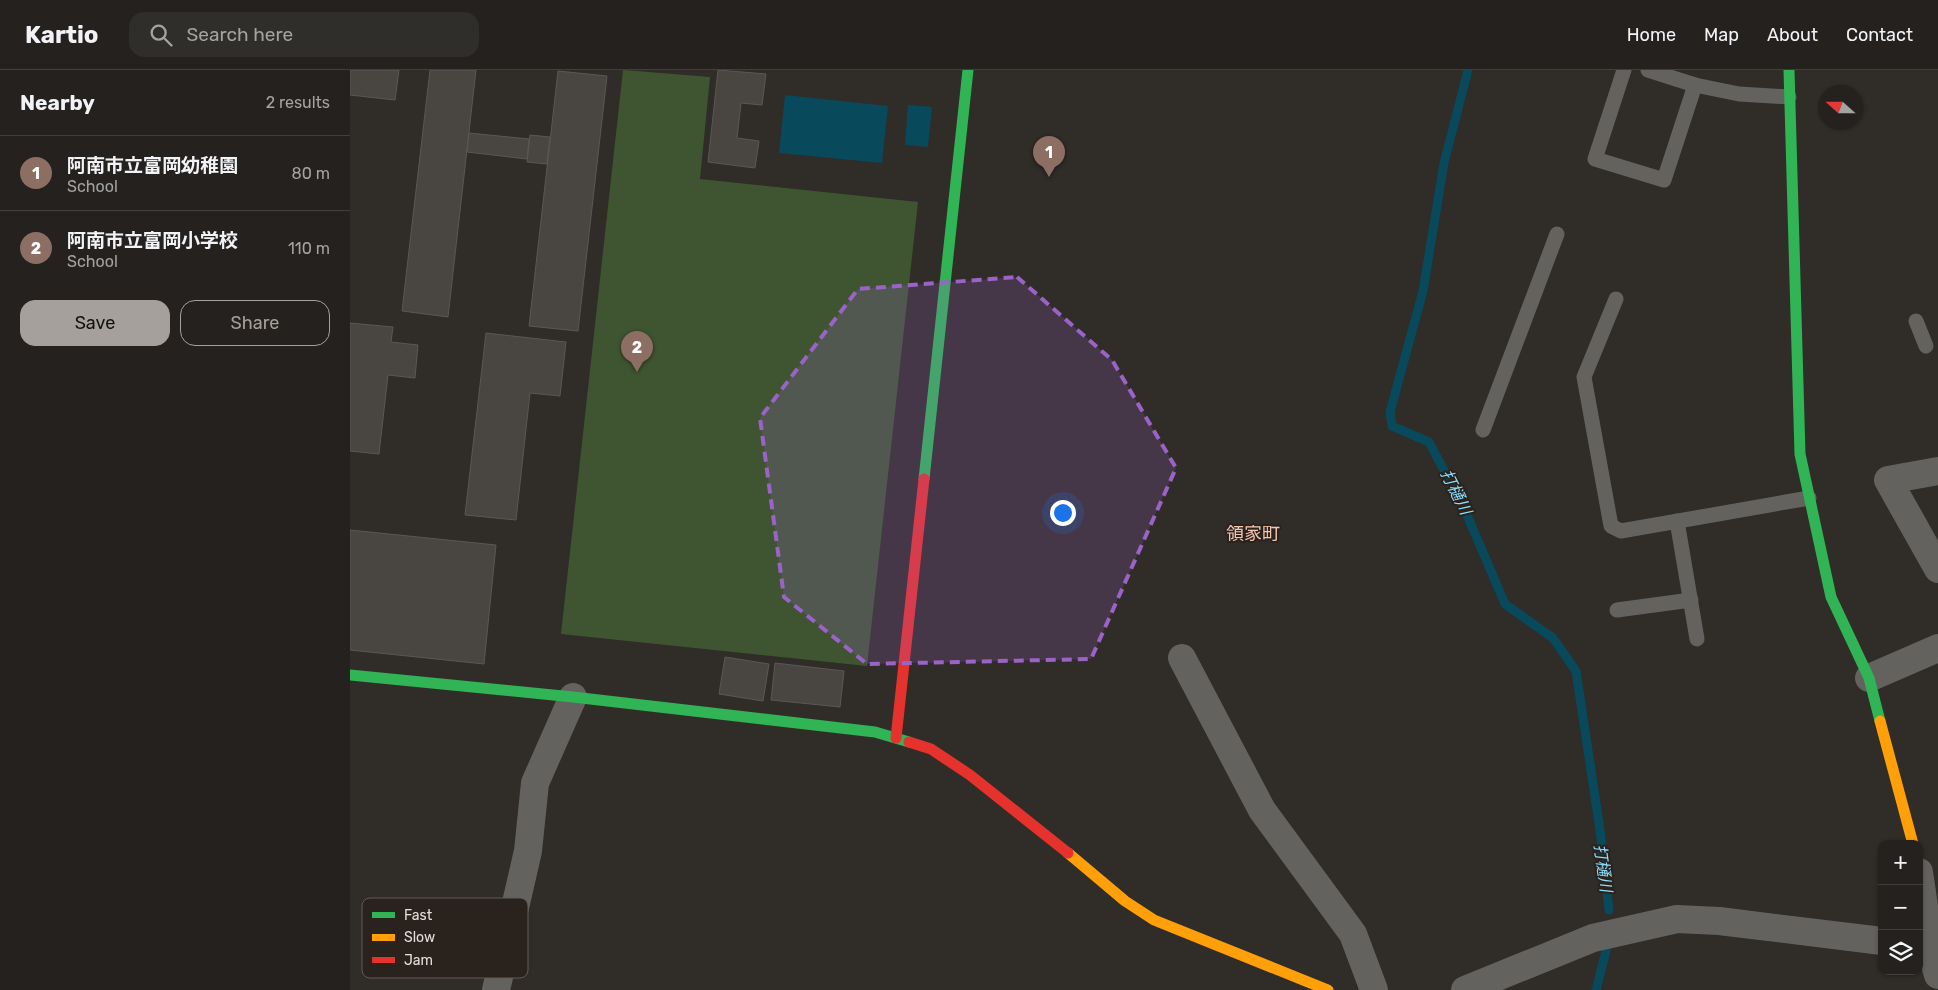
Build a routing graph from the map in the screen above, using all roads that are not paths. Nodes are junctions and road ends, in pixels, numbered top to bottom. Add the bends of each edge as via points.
1 (968, 70) edge
2 (1624, 70) edge
3 (1648, 70) edge
4 (1789, 70) edge
5 (1695, 85) junction
6 (1789, 96) junction
7 (1557, 234) dead end
8 (1616, 299) dead end
9 (1916, 321) dead end
10 (1926, 346) dead end
11 (1483, 430) dead end
12 (1938, 471) edge
13 (1809, 498) junction
14 (1677, 521) junction
15 (1938, 569) edge
16 (1691, 600) junction
17 (1617, 610) dead end
18 (1697, 639) dead end
19 (1938, 648) edge
20 (1182, 658) dead end
21 (350, 675) edge
22 (1869, 678) junction
23 (573, 698) junction
24 (896, 738) junction
25 (1912, 840) edge
26 (1921, 885) edge
27 (517, 898) edge
28 (1878, 941) edge
29 (1929, 947) edge
30 (1938, 976) edge
31 (1328, 990) edge
32 (1374, 990) edge
33 (1465, 990) edge

1 - 24 street
2 - 5 lane via 1595,159 1664,180
3 - 5 lane
4 - 6 street
5 - 6 lane via 1739,94
6 - 13 street via 1800,454
7 - 11 lane
8 - 14 lane via 1584,377 1611,526 1621,531
9 - 10 lane
12 - 15 street via 1888,480
13 - 14 lane
13 - 22 street via 1831,597
14 - 16 lane
16 - 17 lane
16 - 18 lane
19 - 22 street
20 - 32 street via 1262,810 1353,934
21 - 23 street
22 - 25 street
23 - 24 street via 875,732
23 - 27 street via 535,783 528,851
24 - 31 street via 930,749 970,775 1154,920
26 - 29 street
28 - 33 street via 1677,919 1593,938
29 - 30 street

